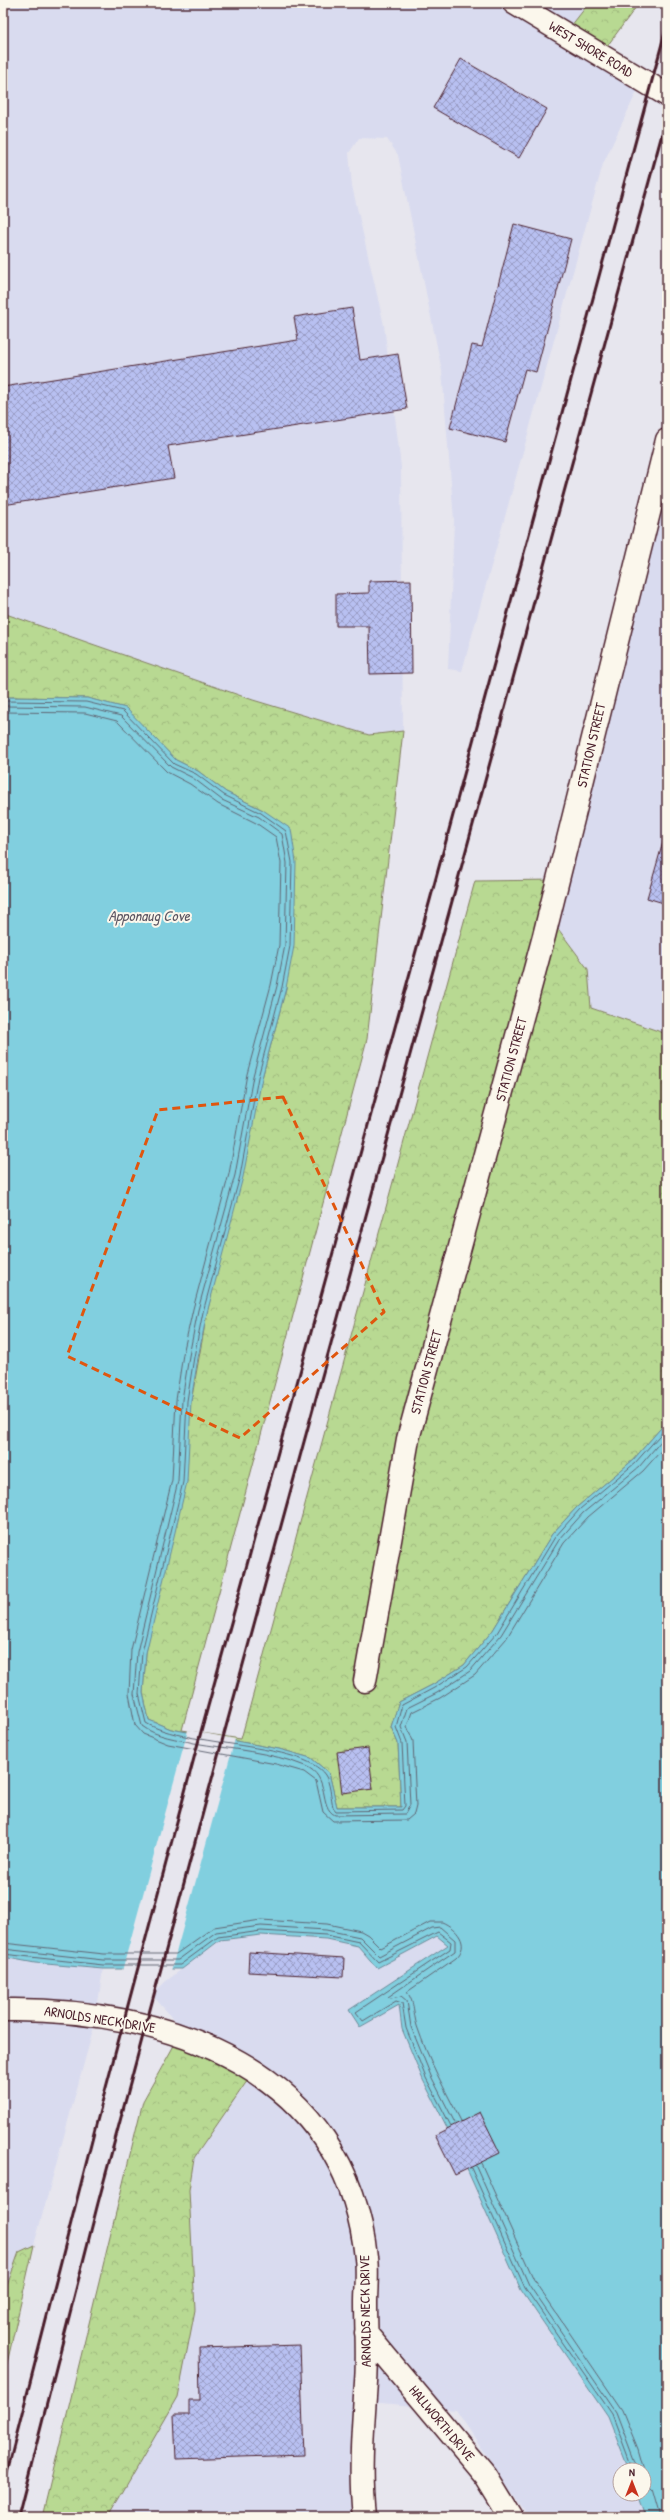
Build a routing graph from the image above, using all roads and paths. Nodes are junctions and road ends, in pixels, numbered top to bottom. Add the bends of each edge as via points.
1 (514, 3) edge
2 (667, 95) edge
3 (667, 440) edge
4 (365, 1681) dead end
5 (3, 2010) edge
6 (366, 2334) junction
7 (364, 2517) edge
8 (511, 2517) edge

1 - 2 street, WEST SHORE ROAD
3 - 4 street, STATION STREET via 544,936 408,1439
5 - 6 street, ARNOLDS NECK DRIVE via 58,2011 168,2030 205,2044 284,2091 315,2125 335,2154 349,2189 359,2221 366,2258
6 - 7 street, ARNOLDS NECK DRIVE
6 - 8 street, HALLWORTH DRIVE via 486,2476

